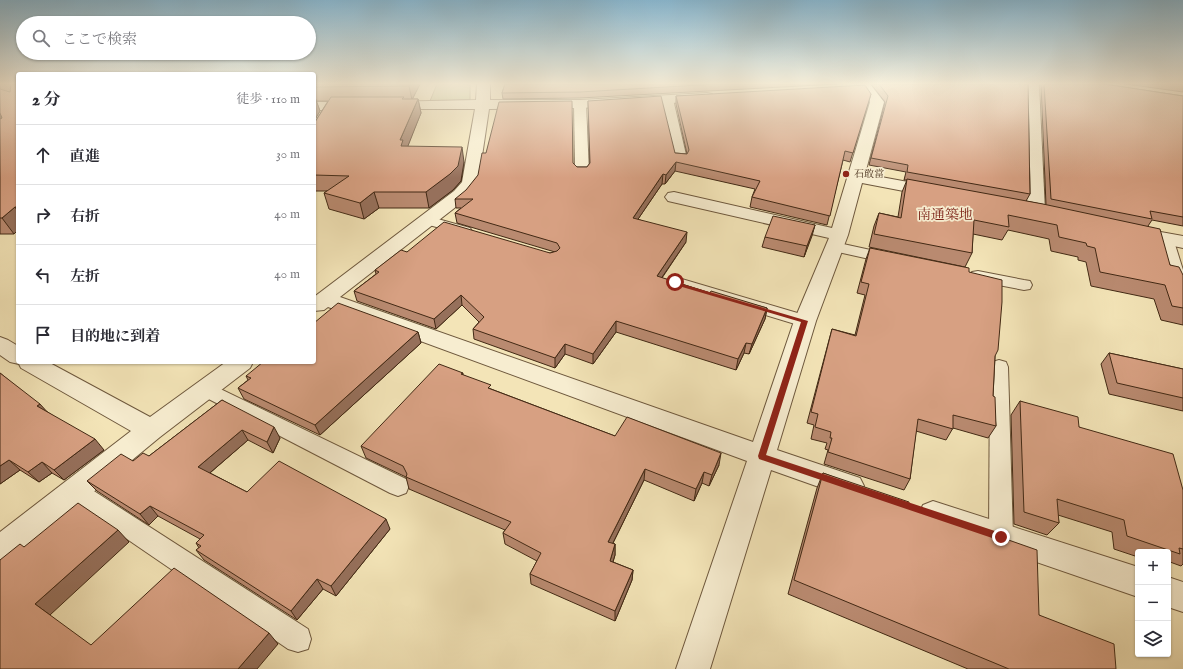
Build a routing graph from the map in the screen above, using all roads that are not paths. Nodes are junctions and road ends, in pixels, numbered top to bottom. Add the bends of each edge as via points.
1 (482, 115) edge
2 (580, 115) edge
3 (671, 115) edge
4 (873, 115) edge
5 (1033, 115) edge
6 (681, 159) edge
7 (582, 172) edge
8 (855, 177) junction
9 (949, 195) edge
10 (674, 197) dead end
11 (1036, 211) edge
12 (427, 220) junction
13 (1119, 229) edge
14 (478, 235) edge
15 (1165, 238) junction
16 (836, 241) junction
17 (1183, 242) edge
18 (910, 262) edge
19 (963, 273) edge
20 (675, 282) edge
21 (1024, 285) dead end
22 (1183, 296) edge
23 (320, 303) edge
24 (805, 321) junction
25 (0, 346) edge
26 (16, 355) edge
27 (33, 364) edge
28 (239, 364) edge
29 (999, 367) edge
30 (206, 388) junction
31 (151, 430) junction
32 (762, 456) junction
33 (398, 486) dead end
34 (75, 490) junction
35 (874, 494) edge
36 (912, 506) edge
37 (1001, 537) junction
38 (0, 550) edge
39 (1135, 581) edge
40 (1171, 593) edge
41 (1183, 597) edge
42 (298, 639) dead end
43 (693, 669) edge

1 - 12 street via 470,183 460,195
2 - 7 lane
3 - 6 lane
4 - 8 street
5 - 11 street
8 - 9 street
8 - 16 street
10 - 16 street
12 - 14 lane
12 - 23 street
13 - 15 street
15 - 17 street
15 - 22 lane
16 - 18 lane
16 - 24 street
19 - 21 lane
20 - 24 lane
23 - 32 street
24 - 32 street
25 - 26 street
27 - 31 street
28 - 30 street
29 - 37 lane
30 - 31 street
30 - 33 lane
31 - 34 street
32 - 35 street
32 - 43 street
34 - 38 street
34 - 42 lane
36 - 37 street
37 - 39 street
40 - 41 street

